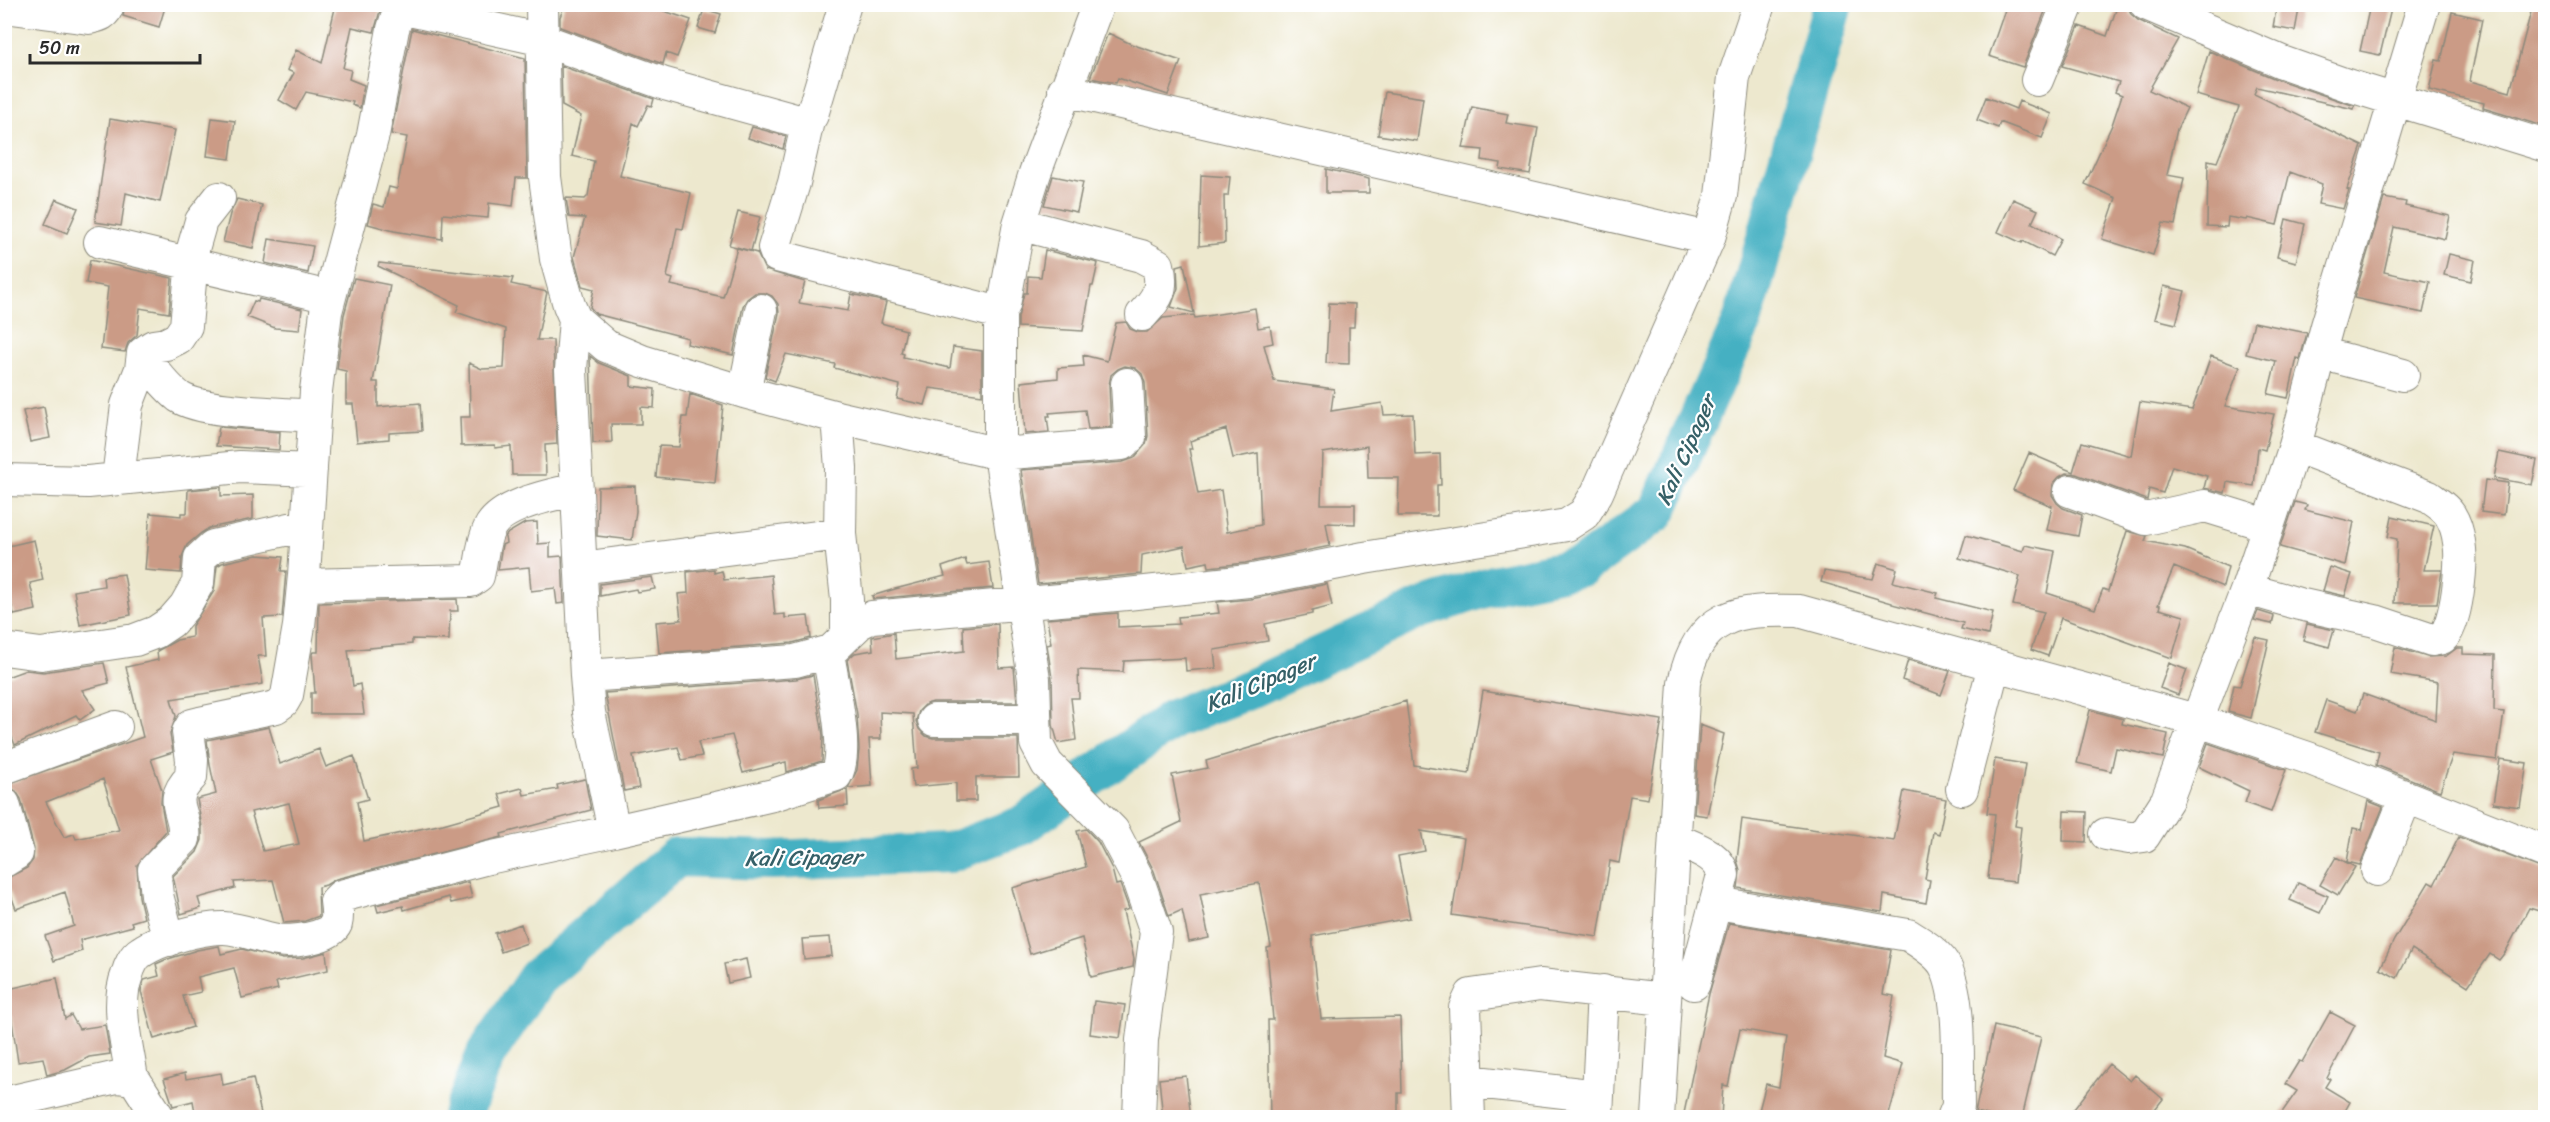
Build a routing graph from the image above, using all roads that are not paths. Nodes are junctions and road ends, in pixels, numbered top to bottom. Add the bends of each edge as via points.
1 (108, 4) edge
2 (542, 4) edge
3 (1098, 4) edge
4 (1759, 4) edge
5 (2068, 4) edge
6 (2146, 4) edge
7 (2424, 4) edge
8 (400, 6) edge
9 (839, 6) edge
10 (23, 7) edge
11 (543, 40) junction
12 (2037, 80) dead end
13 (1064, 90) junction
14 (2396, 101) junction
15 (808, 121) junction
16 (2546, 146) edge
17 (219, 198) dead end
18 (1019, 224) junction
19 (1709, 238) junction
20 (100, 243) dead end
21 (192, 265) junction
22 (329, 297) junction
23 (761, 310) dead end
24 (1000, 313) junction
25 (1142, 315) dead end
26 (575, 319) junction
27 (2320, 353) junction
28 (144, 359) junction
29 (2403, 375) dead end
30 (1126, 384) dead end
31 (744, 392) junction
32 (314, 416) junction
33 (837, 417) junction
34 (2295, 446) junction
35 (1000, 454) junction
36 (311, 470) junction
37 (118, 478) junction
38 (4, 480) edge
39 (577, 489) junction
40 (2070, 491) dead end
41 (307, 525) junction
42 (2267, 525) junction
43 (840, 534) junction
44 (581, 568) junction
45 (303, 585) junction
46 (2247, 589) junction
47 (1022, 603) junction
48 (838, 644) junction
49 (4, 649) edge
50 (1994, 665) junction
51 (586, 676) junction
52 (934, 720) dead end
53 (1035, 720) junction
54 (2199, 721) junction
55 (116, 727) dead end
56 (4, 768) edge
57 (1962, 789) dead end
58 (2406, 797) junction
59 (4, 804) edge
60 (614, 831) junction
61 (2106, 834) dead end
62 (1675, 839) junction
63 (2546, 852) edge
64 (4, 861) edge
65 (2377, 870) dead end
66 (1717, 903) junction
67 (169, 939) junction
68 (1694, 984) dead end
69 (1603, 991) junction
70 (1664, 999) junction
71 (132, 1079) junction
72 (1467, 1081) junction
73 (4, 1103) edge
74 (1597, 1107) edge
75 (159, 1118) edge
76 (1139, 1118) edge
77 (1469, 1118) edge
78 (1658, 1118) edge
79 (1953, 1118) edge

1 - 10 street via 100,16 89,18
2 - 11 street
3 - 13 street
4 - 19 street via 1734,77 1721,196
5 - 12 street
6 - 14 street via 2283,62
7 - 14 street
8 - 11 street
8 - 22 street via 373,135
9 - 15 street
11 - 15 street via 665,84
11 - 26 street via 545,177 556,258
13 - 18 street
13 - 19 street
14 - 16 street
14 - 27 street
15 - 24 street via 774,248 777,256
17 - 21 street via 201,221
18 - 24 street
18 - 25 street via 1158,264 1158,297
19 - 47 street via 1597,493 1584,514 1568,525 1248,580
20 - 21 street
21 - 22 street
21 - 28 street via 183,330 177,338 146,349
22 - 32 street
23 - 31 street
24 - 35 street
26 - 31 street via 606,346 642,362
26 - 39 street via 571,370
27 - 29 street
27 - 34 street
28 - 32 street via 179,397 192,403
28 - 37 street via 127,405
30 - 35 street via 1130,437 1122,444
31 - 33 street
32 - 36 street
33 - 35 street
33 - 43 street
34 - 42 street
34 - 46 street via 2429,496 2451,516 2460,544 2460,563 2449,627 2442,638 2432,640 2376,621
35 - 47 street
36 - 37 street via 240,467
36 - 41 street
37 - 38 street via 88,482
39 - 44 street
39 - 45 street via 513,508 493,522 478,576 471,581
40 - 42 street via 2146,519 2205,506
41 - 45 street
41 - 49 street via 213,546 200,558 198,583 185,606 156,632 135,640 41,654
42 - 46 street
43 - 44 street
43 - 48 street via 847,600
44 - 51 street
45 - 67 street via 283,702 276,707 192,725 188,732 191,777 177,798 185,836 154,870
46 - 54 street
47 - 48 street via 872,617
47 - 53 street via 1034,679
48 - 51 street via 795,661
48 - 60 street via 841,762 836,776 772,795
50 - 54 street
50 - 57 street
50 - 62 street via 1799,611 1749,612 1711,627 1697,643 1684,683
51 - 60 street via 589,712
52 - 53 street
53 - 76 street via 1036,743 1047,765 1119,841 1137,877 1156,932 1142,1040
54 - 58 street
54 - 61 street via 2167,800 2144,836
55 - 56 street
58 - 63 street
58 - 65 street
59 - 64 street via 17,853
60 - 67 street via 341,896 336,901 335,925 311,938 277,940 223,928
62 - 66 street via 1722,866
62 - 70 street
66 - 68 street
66 - 79 street via 1908,934 1925,945 1946,966 1955,1003 1958,1106
67 - 71 street via 140,952 126,976 122,996
69 - 70 street
69 - 72 street via 1540,985 1471,995 1465,1008
69 - 74 street
70 - 78 street
71 - 73 street via 117,1077
71 - 75 street
72 - 74 street
72 - 77 street

